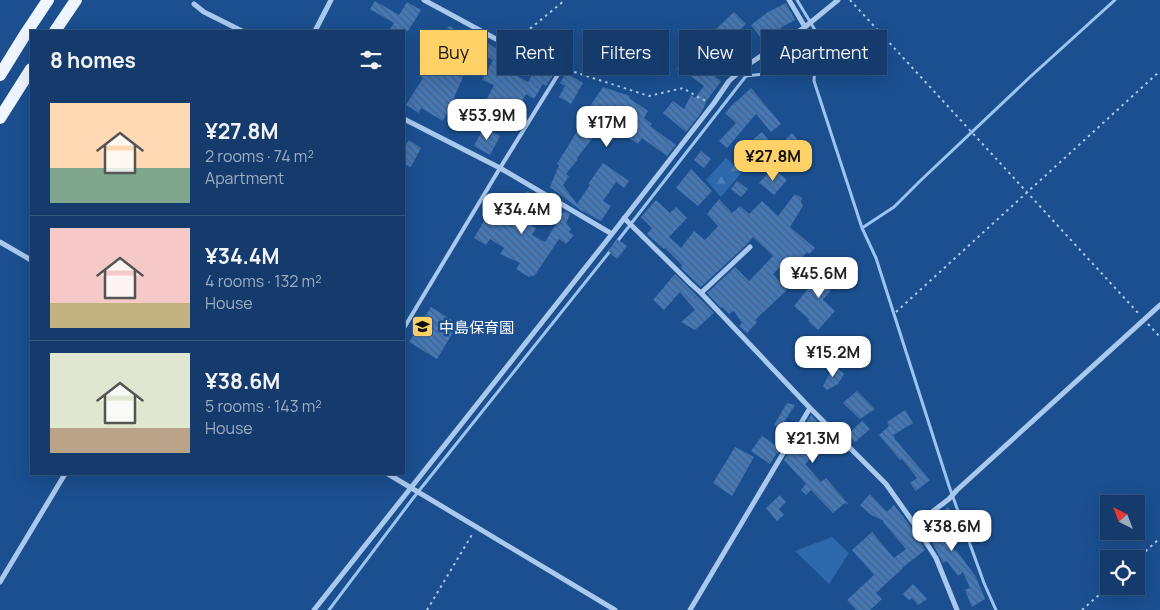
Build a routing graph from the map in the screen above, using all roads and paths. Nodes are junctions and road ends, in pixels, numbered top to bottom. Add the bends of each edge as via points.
1 (48, 0) edge
2 (76, 0) edge
3 (330, 0) edge
4 (424, 0) edge
5 (565, 0) edge
6 (789, 0) edge
7 (838, 0) edge
8 (850, 0) edge
9 (194, 4) dead end
10 (804, 27) junction
11 (56, 30) edge
12 (240, 30) edge
13 (315, 30) edge
14 (528, 30) edge
15 (497, 40) edge
16 (30, 71) edge
17 (1160, 71) edge
18 (573, 72) edge
19 (0, 75) edge
20 (558, 75) edge
21 (714, 103) junction
22 (0, 118) edge
23 (405, 120) edge
24 (500, 168) junction
25 (1027, 192) junction
26 (624, 218) junction
27 (612, 234) junction
28 (0, 242) edge
29 (750, 248) dead end
30 (30, 259) edge
31 (702, 292) junction
32 (1160, 305) edge
33 (896, 312) dead end
34 (1144, 320) junction
35 (405, 326) edge
36 (1160, 337) edge
37 (810, 408) junction
38 (64, 475) edge
39 (390, 475) edge
40 (412, 488) junction
41 (916, 525) junction
42 (477, 526) junction
43 (1160, 538) edge
44 (1145, 552) edge
45 (0, 582) edge
46 (1100, 594) edge
47 (314, 610) edge
48 (427, 610) edge
49 (616, 610) edge
50 (690, 610) edge
51 (957, 610) edge
52 (1082, 610) edge

1 - 19 main road
2 - 11 main road
3 - 13 street
4 - 15 street
5 - 14 path
6 - 10 street
7 - 10 street
8 - 25 path
9 - 12 street
10 - 21 street via 746,66 729,81
16 - 22 main road
17 - 25 path
18 - 21 path via 649,96 683,88
20 - 24 lane
21 - 26 street
23 - 24 street
24 - 27 street
24 - 35 lane
25 - 33 path
25 - 34 path
26 - 27 street
26 - 31 street
27 - 40 street
28 - 30 street
29 - 31 street
31 - 37 street
32 - 34 street
34 - 36 path
34 - 41 street via 949,499
37 - 41 street via 886,484
37 - 50 street
38 - 45 street
39 - 40 street
40 - 42 street
40 - 47 street
41 - 51 street via 936,558
42 - 48 path
42 - 49 street
43 - 44 path
46 - 52 path

